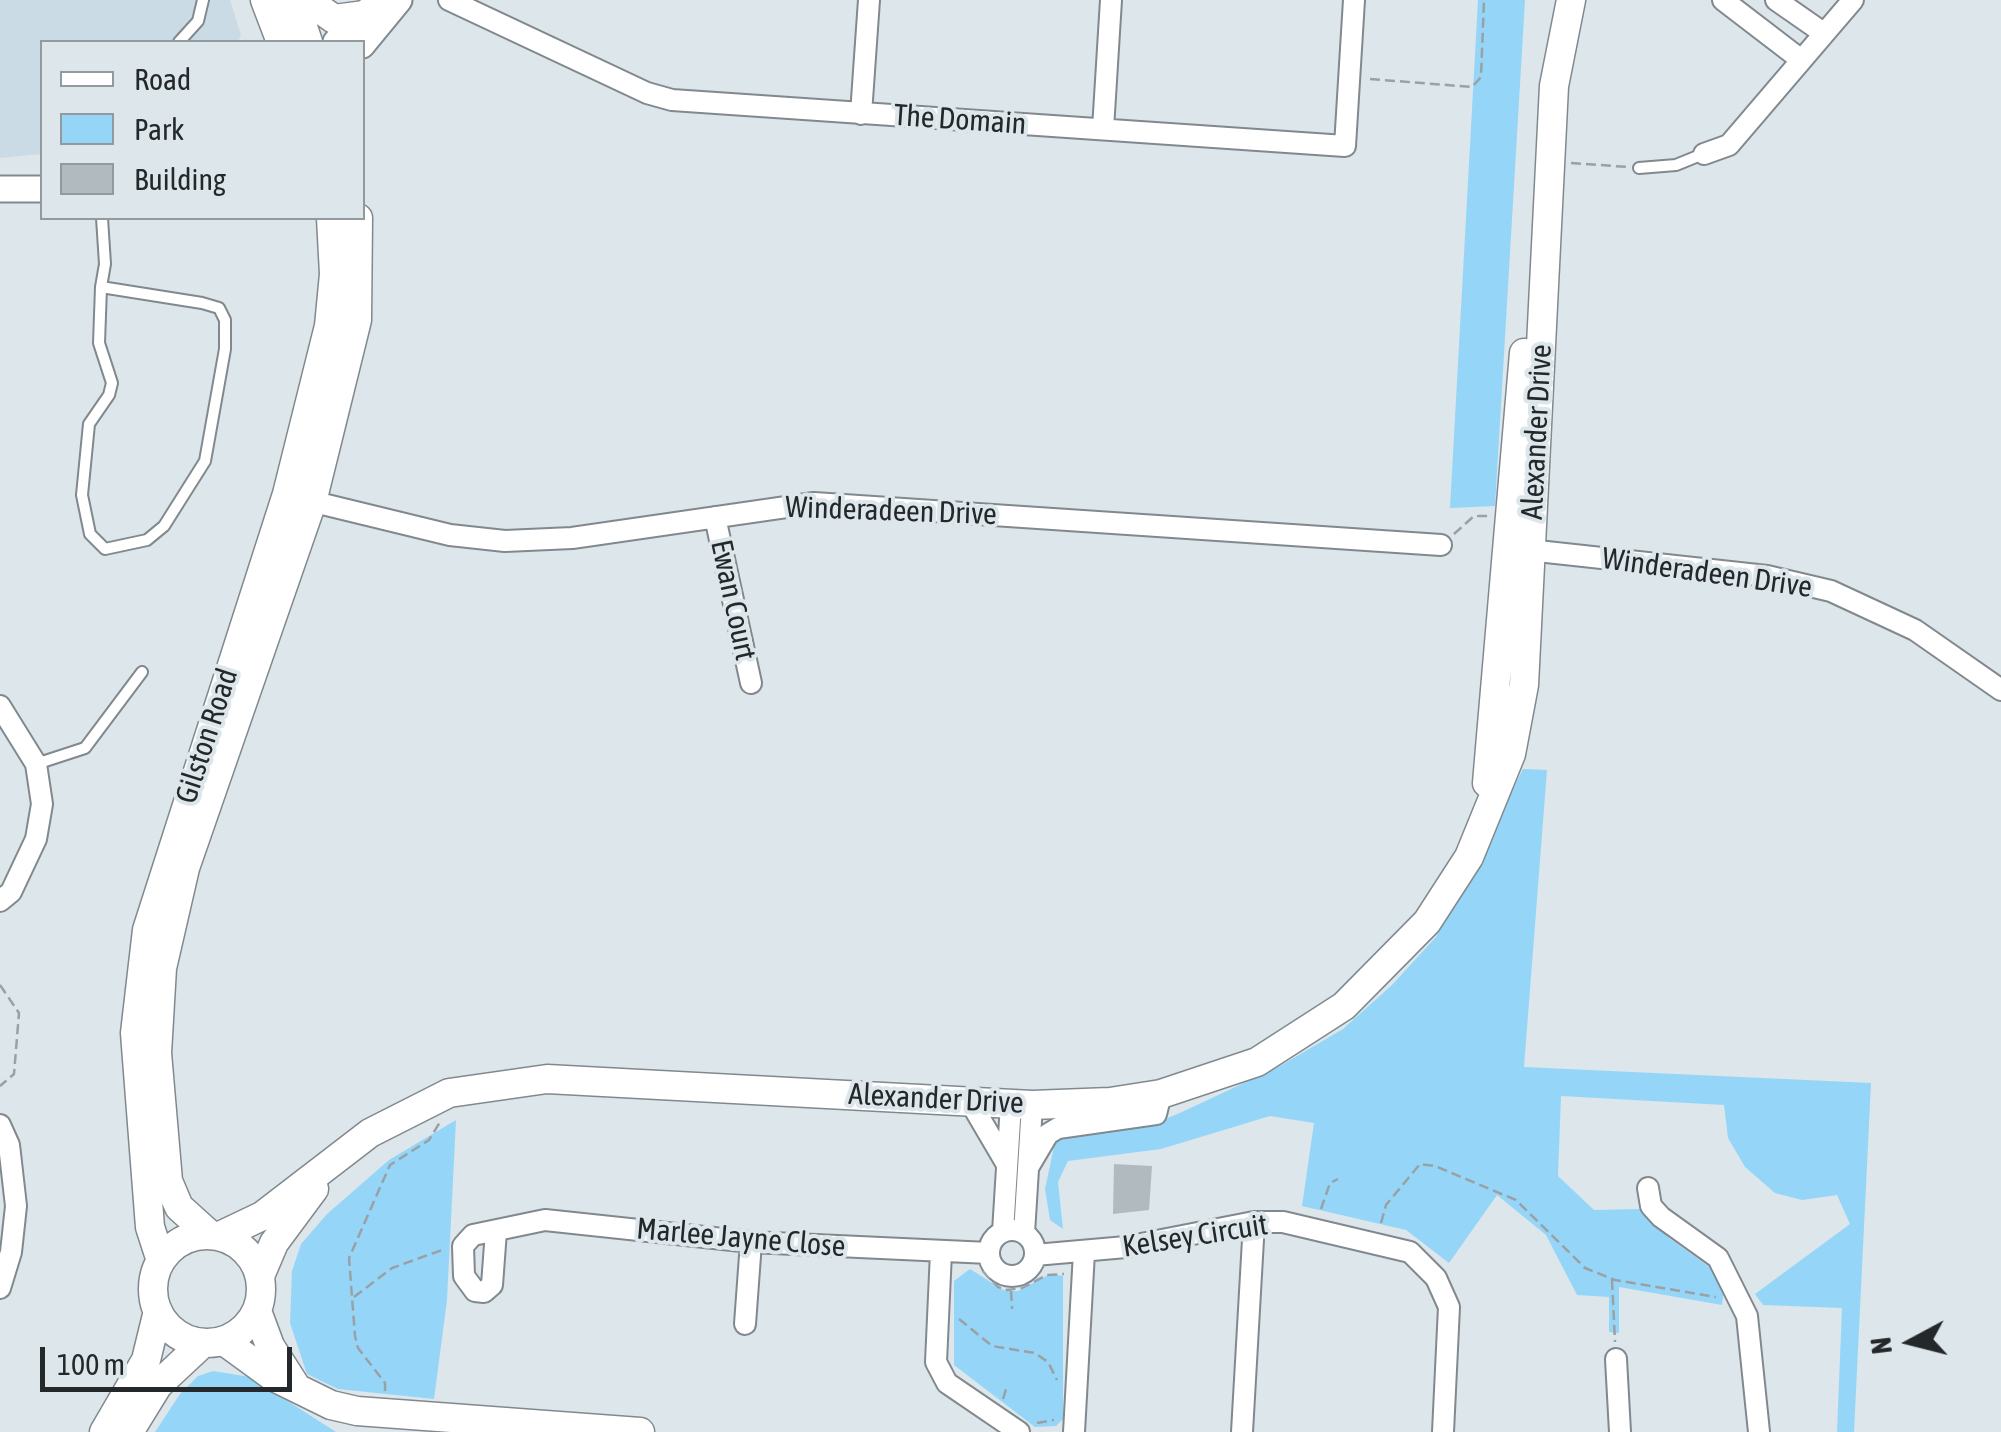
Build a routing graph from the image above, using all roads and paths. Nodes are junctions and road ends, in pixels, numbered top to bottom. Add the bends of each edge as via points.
1 (203, 0) edge
2 (294, 0) edge
3 (307, 0) edge
4 (399, 0) edge
5 (450, 0) edge
6 (869, 0) edge
7 (1111, 0) edge
8 (1354, 0) edge
9 (1484, 0) edge
10 (1554, 0) edge
11 (1571, 0) edge
12 (1723, 0) edge
13 (1776, 0) edge
14 (1853, 0) edge
15 (372, 7) edge
16 (1822, 32) junction
17 (181, 40) edge
18 (307, 40) edge
19 (338, 40) edge
20 (365, 41) edge
21 (1800, 59) junction
22 (1349, 77) junction
23 (861, 114) junction
24 (1103, 129) junction
25 (1704, 154) joint
26 (1566, 162) dead end
27 (1639, 168) joint
28 (0, 189) edge
29 (40, 189) edge
30 (102, 220) edge
31 (318, 220) edge
32 (331, 220) edge
33 (358, 220) edge
34 (334, 248) junction
35 (101, 287) junction
36 (300, 498) junction
37 (1507, 516) junction
38 (715, 517) junction
39 (1442, 545) joint
40 (1519, 549) junction
41 (142, 672) dead end
42 (751, 683) dead end
43 (2001, 690) edge
44 (0, 706) edge
45 (36, 764) junction
46 (0, 900) edge
47 (0, 984) edge
48 (0, 1086) edge
49 (449, 1092) junction
50 (1162, 1094) junction
51 (969, 1100) junction
52 (1021, 1104) junction
53 (0, 1126) edge
54 (332, 1164) junction
55 (1007, 1164) junction
56 (1029, 1166) junction
57 (1338, 1179) dead end
58 (1648, 1188) dead end
59 (1254, 1222) junction
60 (1317, 1230) junction
61 (496, 1231) junction
62 (1014, 1233) junction
63 (215, 1236) junction
64 (751, 1242) junction
65 (1375, 1244) junction
66 (463, 1246) junction
67 (940, 1252) junction
68 (1035, 1255) junction
69 (982, 1260) junction
70 (161, 1261) junction
71 (1083, 1263) junction
72 (260, 1276) junction
73 (1612, 1279) junction
74 (0, 1288) edge
75 (1012, 1290) junction
76 (352, 1298) junction
77 (1012, 1310) dead end
78 (257, 1311) junction
79 (158, 1312) junction
80 (952, 1314) dead end
81 (1747, 1316) junction
82 (745, 1324) dead end
83 (214, 1342) junction
84 (1616, 1359) joint
85 (1007, 1386) dead end
86 (1060, 1386) dead end
87 (298, 1388) junction
88 (385, 1397) dead end
89 (1012, 1409) dead end
90 (1076, 1410) junction
91 (1026, 1427) edge
92 (104, 1432) edge
93 (130, 1432) edge
94 (640, 1432) edge
95 (1074, 1432) edge
96 (1242, 1432) edge
97 (1443, 1432) edge
98 (1620, 1432) edge
99 (1759, 1432) edge

1 - 17 lane via 198,21
2 - 18 main road
3 - 15 main road via 334,19
4 - 20 street
5 - 23 street, The Domain via 658,98
6 - 23 street
7 - 24 street
8 - 22 street, The Domain
9 - 22 path via 1481,77 1472,87
10 - 37 main road, Alexander Drive
11 - 40 main road, Alexander Drive via 1557,62
12 - 21 street
13 - 16 street
14 - 16 street
15 - 19 street
16 - 21 street
21 - 25 street via 1730,145
22 - 24 street, The Domain via 1345,146
23 - 24 street, The Domain
25 - 27 lane
26 - 27 path
28 - 29 street
30 - 35 lane
31 - 34 main road
32 - 34 main road, Gilston Road
33 - 36 main road, Gilston Road via 357,320
34 - 36 main road, Gilston Road via 329,326
35 - 35 lane via 202,303 218,308 225,320 205,461 164,526 147,540 105,549 90,534 82,495 89,424 112,383 99,343
36 - 38 street, Winderadeen Drive via 450,535 506,541
36 - 63 main road, Gilston Road via 185,868 162,968 156,1053 168,1181 179,1207
36 - 70 main road, Gilston Road via 146,930 135,1033 150,1227
37 - 39 path via 1474,516
37 - 40 main road, Alexander Drive
38 - 39 street, Winderadeen Drive via 814,503
38 - 42 street, Ewan Court
40 - 43 street, Winderadeen Drive via 1767,576 1831,591 1915,630
40 - 50 main road, Alexander Drive via 1492,764 1469,857 1427,922 1344,1006 1257,1062
41 - 45 lane via 85,748
44 - 45 street
45 - 46 street via 42,804 36,839 11,892
47 - 48 path via 19,1014 14,1074
49 - 51 main road, Alexander Drive via 547,1079
49 - 54 main road, Alexander Drive via 393,1119
49 - 76 path via 429,1140 390,1165 379,1186 349,1258
50 - 52 main road, Alexander Drive
50 - 56 street via 1156,1114 1058,1128
51 - 52 main road, Alexander Drive
51 - 55 street
52 - 55 street
52 - 56 street
53 - 74 street via 9,1145 16,1206
54 - 63 main road, Alexander Drive via 262,1216
54 - 72 main road, Alexander Drive via 274,1243
55 - 62 street
56 - 62 street
57 - 60 path via 1324,1195
58 - 81 street via 1661,1217 1718,1258
59 - 60 street, Kelsey Circuit
59 - 71 street, Kelsey Circuit
59 - 96 street
60 - 65 street, Kelsey Circuit
61 - 64 street, Marlee Jayne Close via 545,1220
61 - 66 street, Marlee Jayne Close via 474,1235
61 - 66 street via 492,1285 484,1292 467,1284
62 - 68 street
62 - 69 street via 992,1240
63 - 70 main road via 181,1241
63 - 72 main road via 246,1251
64 - 67 street, Marlee Jayne Close
64 - 82 street
65 - 73 path via 1386,1205 1420,1164 1516,1200 1585,1268
65 - 97 street, Kelsey Circuit via 1410,1252 1436,1278 1448,1307
66 - 76 path via 392,1268
67 - 69 street, Marlee Jayne Close
67 - 91 street via 936,1362 946,1383
68 - 69 street via 1028,1271 1012,1276
68 - 71 street, Kelsey Circuit
69 - 75 path via 998,1287
70 - 79 main road via 153,1288
71 - 75 path
71 - 90 street, Kelsey Circuit
72 - 78 main road
73 - 81 path via 1726,1299
73 - 84 path
75 - 77 path
76 - 88 path via 358,1348 385,1383
78 - 83 main road via 238,1334
78 - 87 main road
79 - 83 main road via 176,1334
79 - 92 main road via 146,1360
80 - 86 path via 992,1346 1035,1353
81 - 99 street
83 - 87 main road
83 - 93 main road via 158,1386
84 - 98 street
85 - 89 path via 1002,1402
87 - 94 main road via 330,1404 383,1415
90 - 91 path via 1062,1407 1057,1419
90 - 95 street, Kelsey Circuit

